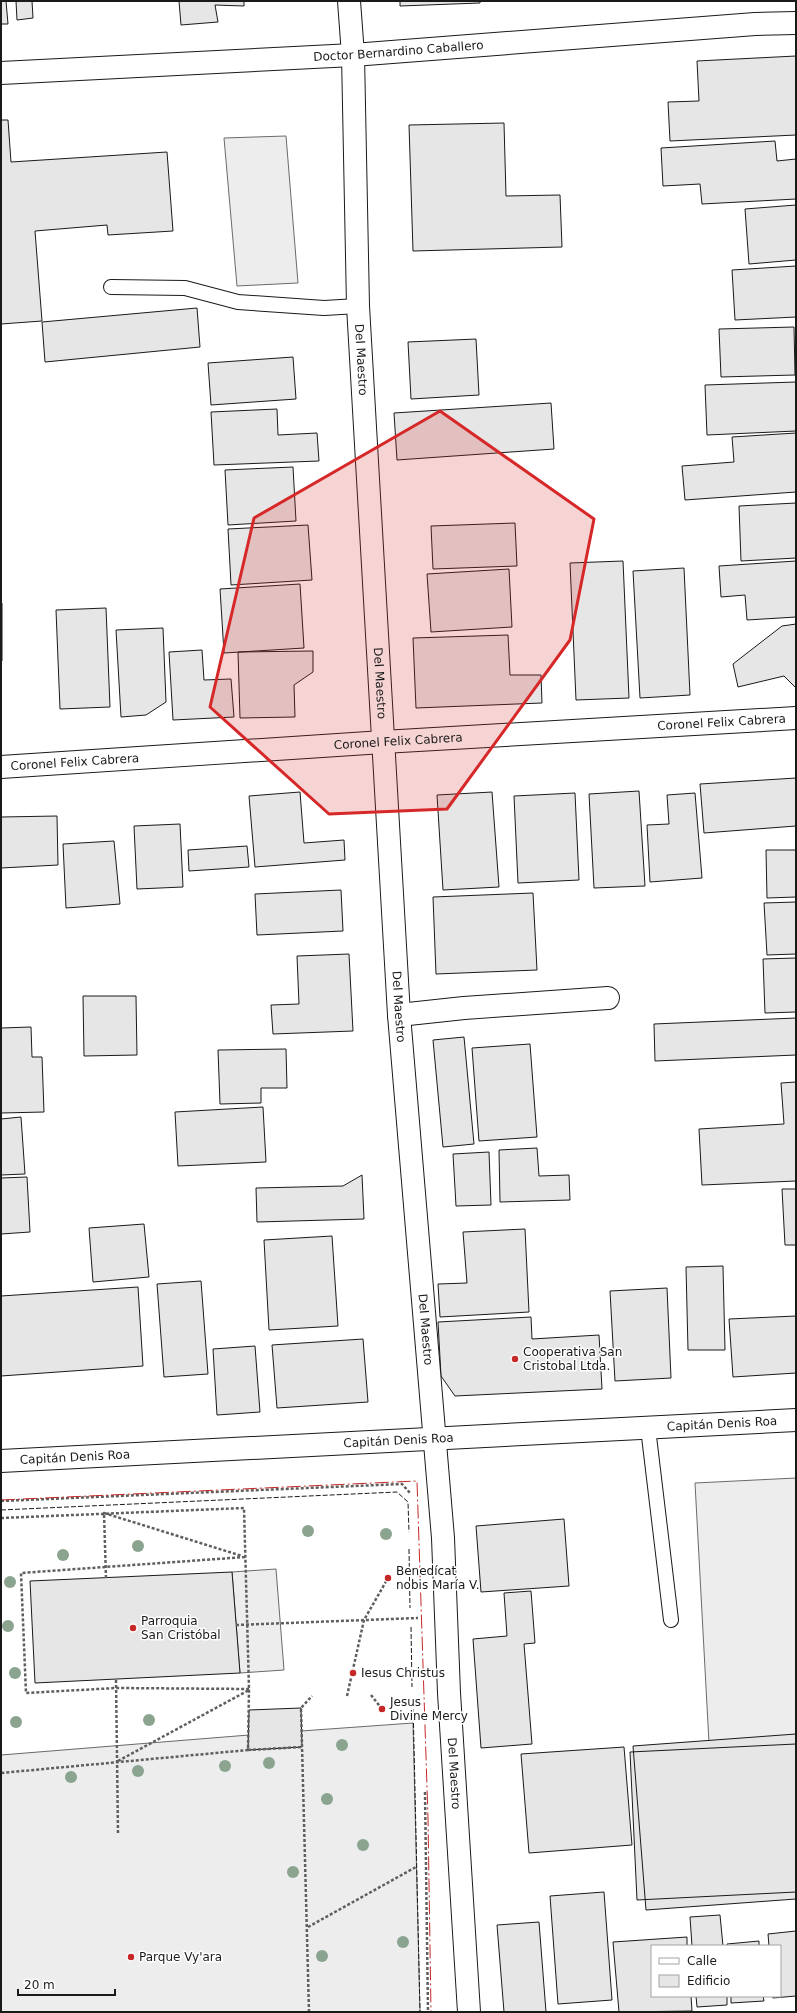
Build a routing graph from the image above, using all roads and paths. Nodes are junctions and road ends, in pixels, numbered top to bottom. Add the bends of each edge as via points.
1 (350, 1) edge
2 (796, 23) edge
3 (353, 55) junction
4 (1, 73) edge
5 (111, 287) dead end
6 (358, 306) junction
7 (796, 718) edge
8 (383, 742) junction
9 (1, 767) edge
10 (608, 998) dead end
11 (399, 1015) junction
12 (796, 1420) edge
13 (648, 1428) junction
14 (435, 1439) junction
15 (1, 1461) edge
16 (411, 1494) dead end
17 (1, 1501) edge
18 (104, 1513) junction
19 (1, 1518) edge
20 (245, 1557) junction
21 (105, 1567) junction
22 (106, 1578) dead end
23 (388, 1578) dead end
24 (422, 1618) dead end
25 (364, 1620) junction
26 (671, 1620) dead end
27 (247, 1624) junction
28 (236, 1625) dead end
29 (116, 1680) dead end
30 (116, 1688) junction
31 (249, 1689) junction
32 (371, 1695) dead end
33 (312, 1696) dead end
34 (347, 1696) dead end
35 (382, 1709) dead end
36 (302, 1747) junction
37 (248, 1750) junction
38 (116, 1762) junction
39 (1, 1773) edge
40 (118, 1833) dead end
41 (416, 1867) dead end
42 (308, 1927) junction
43 (309, 2012) edge
44 (469, 2012) edge

1 - 3 street, Del Maestro
2 - 3 street, Doctor Bernardino Caballero
3 - 4 street, Doctor Bernardino Caballero
3 - 6 street, Del Maestro
5 - 6 lane via 185,288 238,302 324,308
6 - 8 street, Del Maestro
7 - 8 street, Coronel Felix Cabrera
8 - 9 street, Coronel Felix Cabrera
8 - 11 street, Del Maestro
10 - 11 street
11 - 14 street, Del Maestro
12 - 13 street, Capitán Denis Roa
13 - 14 street, Capitán Denis Roa
13 - 26 lane
14 - 15 street, Capitán Denis Roa
14 - 44 street, Del Maestro via 443,1538 449,1693
16 - 17 path via 402,1484
18 - 19 path
18 - 20 path
18 - 20 path via 244,1508
18 - 21 path
20 - 21 path
20 - 27 path
21 - 22 path
21 - 30 path via 21,1573 26,1693
23 - 25 path
24 - 25 path
25 - 27 path
25 - 34 path
27 - 28 path
27 - 31 path
29 - 30 path
30 - 31 path
30 - 38 path
31 - 37 path
31 - 38 path
32 - 35 path
33 - 36 path via 301,1708
36 - 37 path
36 - 42 path
37 - 38 path
38 - 39 path
38 - 40 path
41 - 42 path
42 - 43 path

